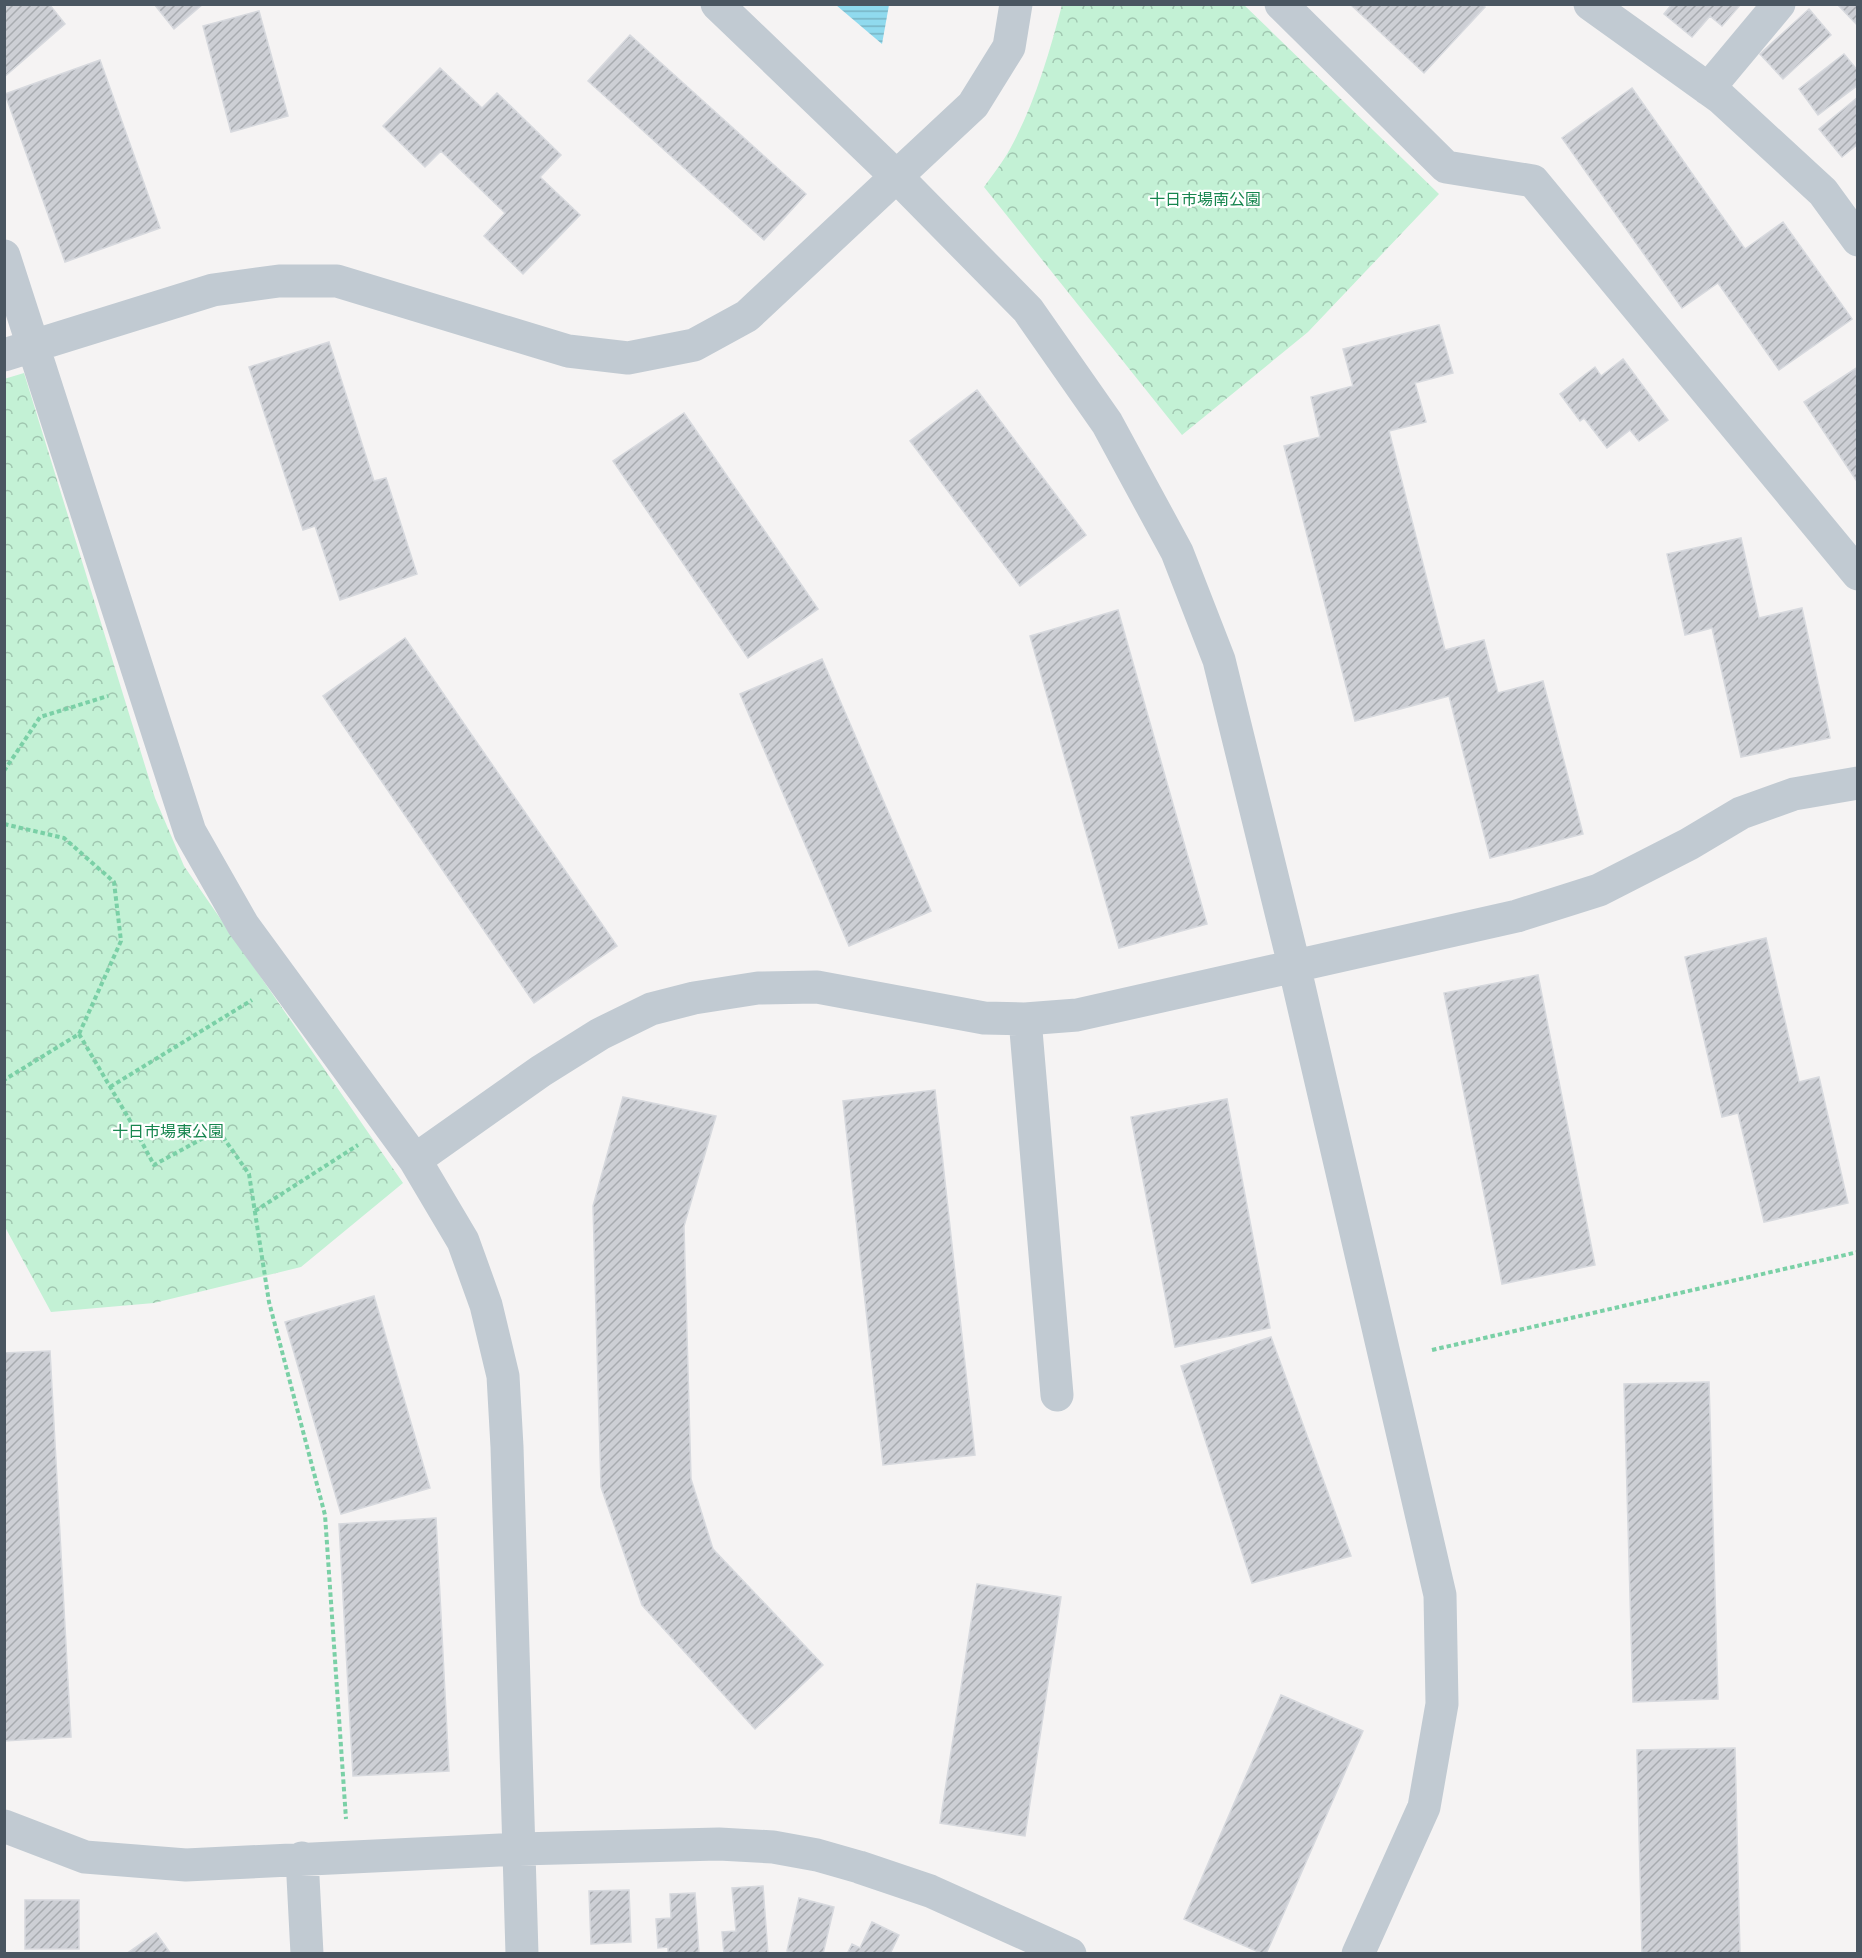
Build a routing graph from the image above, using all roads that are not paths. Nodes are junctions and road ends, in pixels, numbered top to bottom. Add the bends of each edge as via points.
1 (717, 4) edge
2 (1016, 4) edge
3 (1281, 4) edge
4 (1590, 4) edge
5 (1779, 4) edge
6 (1708, 89) junction
7 (897, 177) junction
8 (1857, 240) edge
9 (4, 256) edge
10 (20, 350) edge
11 (1857, 574) edge
12 (1857, 783) edge
13 (1294, 965) junction
14 (1025, 1019) junction
15 (415, 1160) junction
16 (1057, 1395) dead end
17 (4, 1826) edge
18 (519, 1849) junction
19 (303, 1858) junction
20 (307, 1953) edge
21 (522, 1953) edge
22 (1070, 1953) edge
23 (1358, 1953) edge

1 - 7 street
2 - 7 street via 1009,47 973,105
3 - 11 street via 1446,167 1533,181
4 - 6 street
5 - 6 street
6 - 8 street via 1823,192
7 - 10 street via 747,316 694,345 628,358 568,351 337,281 279,281 213,290
7 - 13 street via 1028,310 1107,423 1177,552 1220,660
9 - 10 street
10 - 15 street via 143,686 190,832 243,925
12 - 13 street via 1794,794 1741,813 1599,890 1517,916
13 - 14 street via 1077,1015
13 - 23 street via 1440,1595 1442,1704 1424,1807
14 - 15 street via 984,1018 817,987 758,988 694,998 651,1009 600,1034
14 - 16 street
15 - 18 street via 463,1241 486,1305 502,1376
17 - 19 street via 85,1857 186,1865
18 - 19 street
18 - 21 street
18 - 22 street via 719,1844 773,1847 817,1855 930,1891
19 - 20 street

